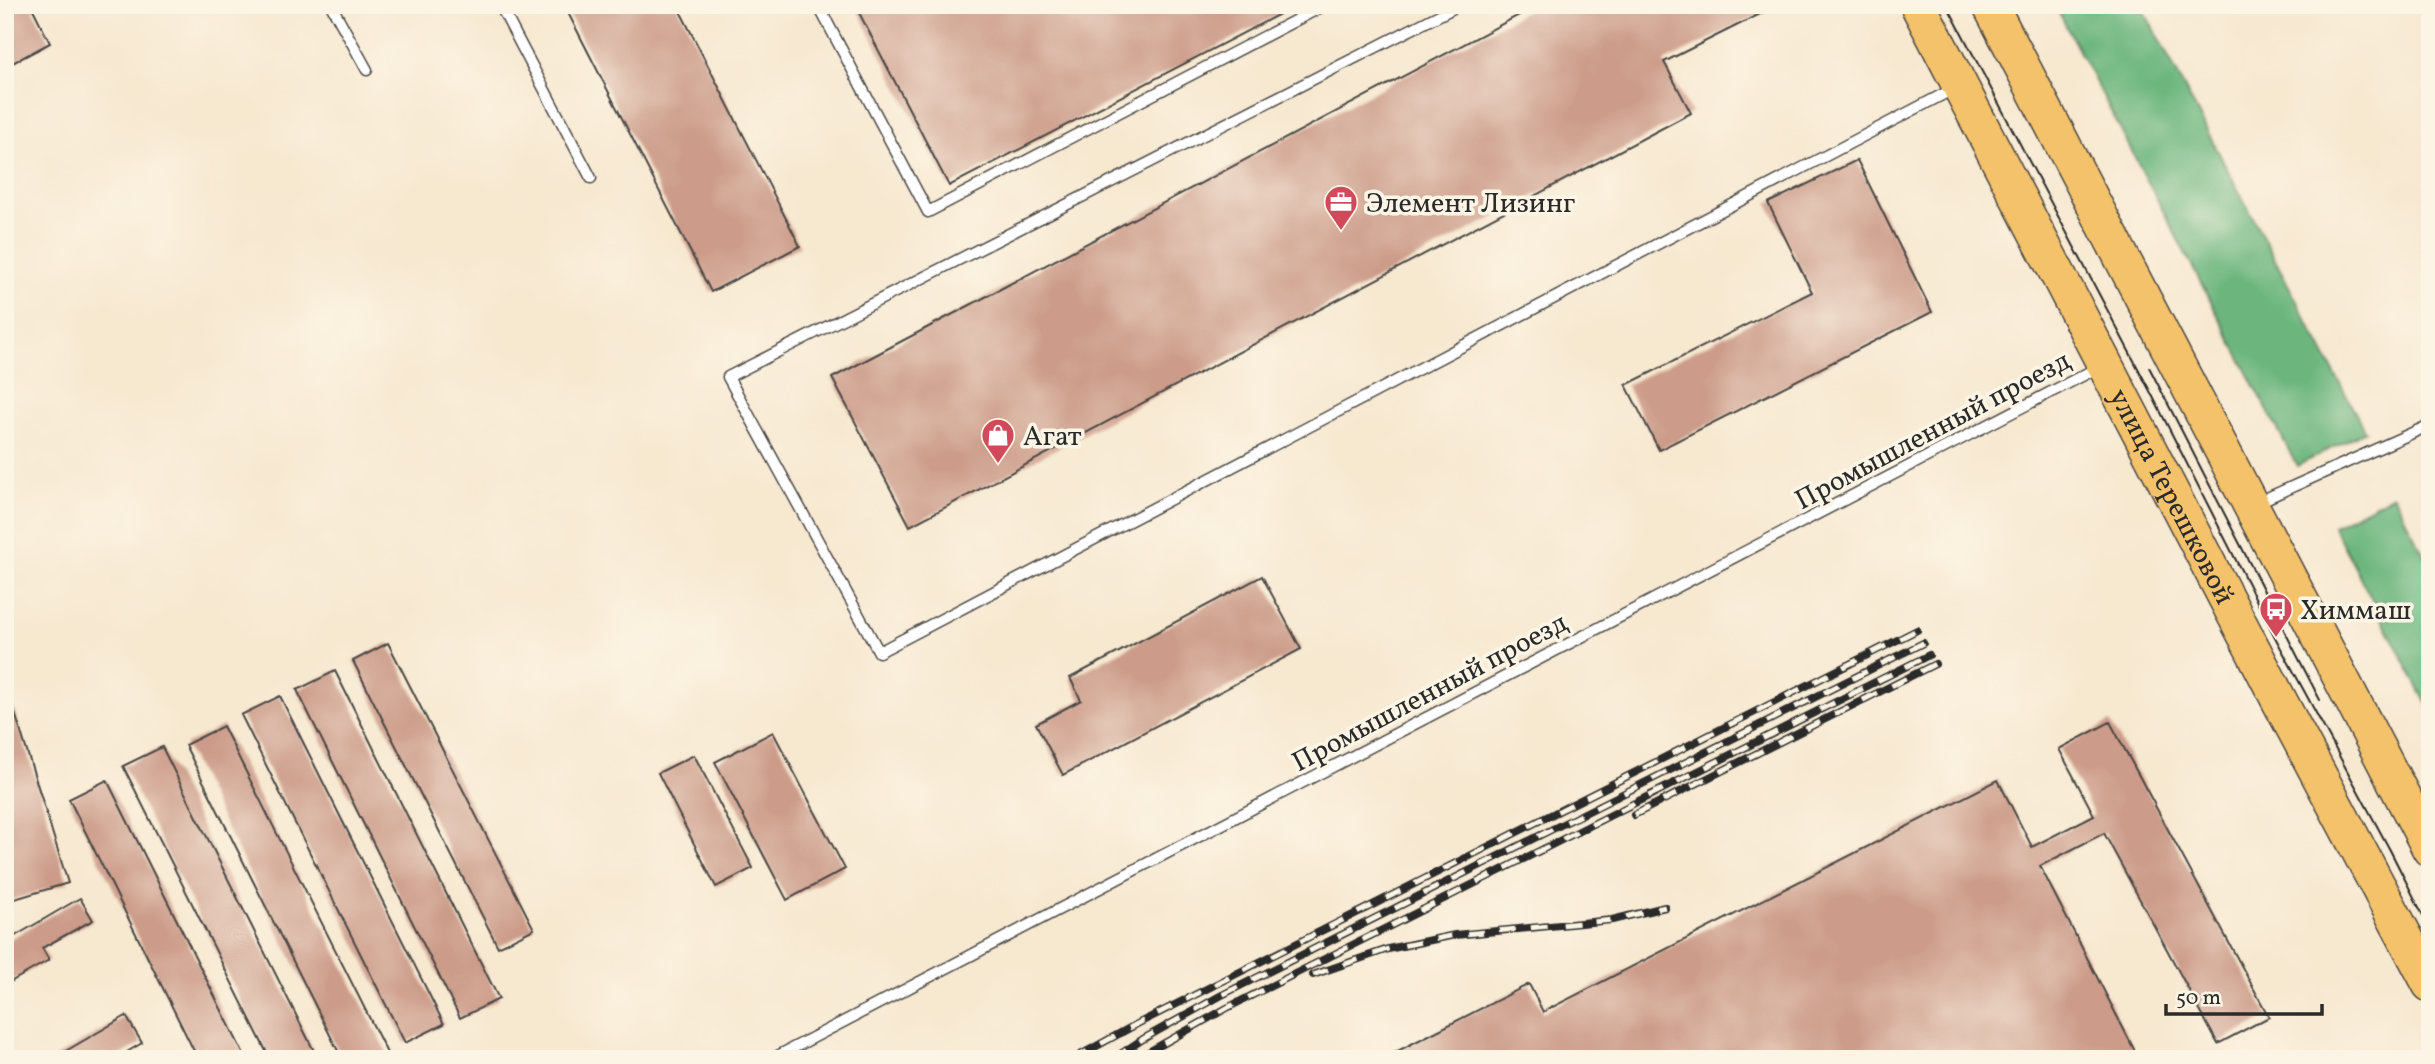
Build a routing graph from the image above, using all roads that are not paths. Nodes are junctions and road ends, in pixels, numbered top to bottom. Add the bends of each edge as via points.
1 (331, 5) edge
2 (500, 5) edge
3 (818, 5) edge
4 (1325, 5) edge
5 (1919, 5) edge
6 (1990, 5) edge
7 (1457, 6) edge
8 (367, 70) dead end
9 (1961, 85) junction
10 (590, 178) dead end
11 (2106, 364) junction
12 (2430, 425) edge
13 (2250, 506) junction
14 (2430, 849) edge
15 (2430, 984) edge
16 (772, 1059) edge

1 - 8 lane
2 - 10 lane
3 - 4 lane via 928,212
5 - 9 main road, улица Терешковой
6 - 13 main road
7 - 9 lane via 728,377 880,652
9 - 11 main road, улица Терешковой
11 - 15 main road, улица Терешковой
11 - 16 lane, Промышленный проезд
12 - 13 lane
13 - 14 main road

